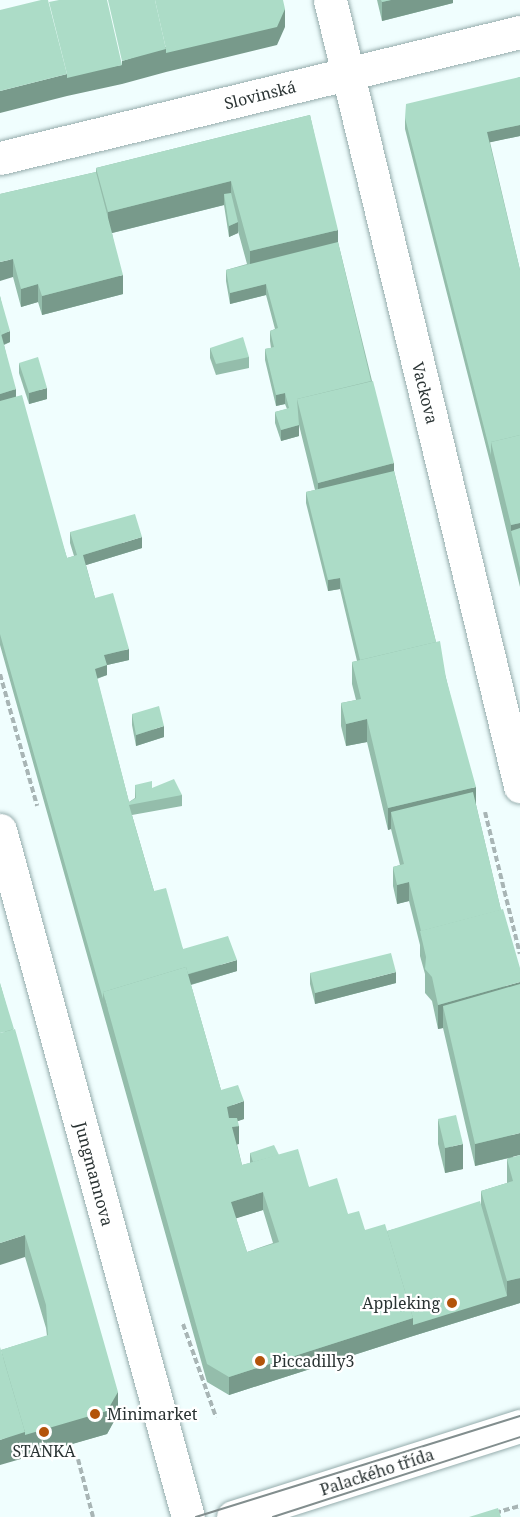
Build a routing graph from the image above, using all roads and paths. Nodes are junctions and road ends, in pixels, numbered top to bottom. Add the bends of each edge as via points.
1 (330, 0) edge
2 (520, 32) edge
3 (348, 73) junction
4 (0, 158) edge
5 (520, 786) edge
6 (0, 830) edge
7 (520, 1426) edge
8 (78, 1460) dead end
9 (520, 1506) edge
10 (492, 1514) edge
11 (93, 1517) edge
12 (189, 1517) edge
13 (233, 1517) edge

1 - 3 street, Vackova
2 - 3 street, Slovinská
3 - 4 street, Slovinská
3 - 5 street, Vackova
6 - 12 street, Jungmannova
7 - 13 street, Palackého třída
8 - 11 path
9 - 10 path

